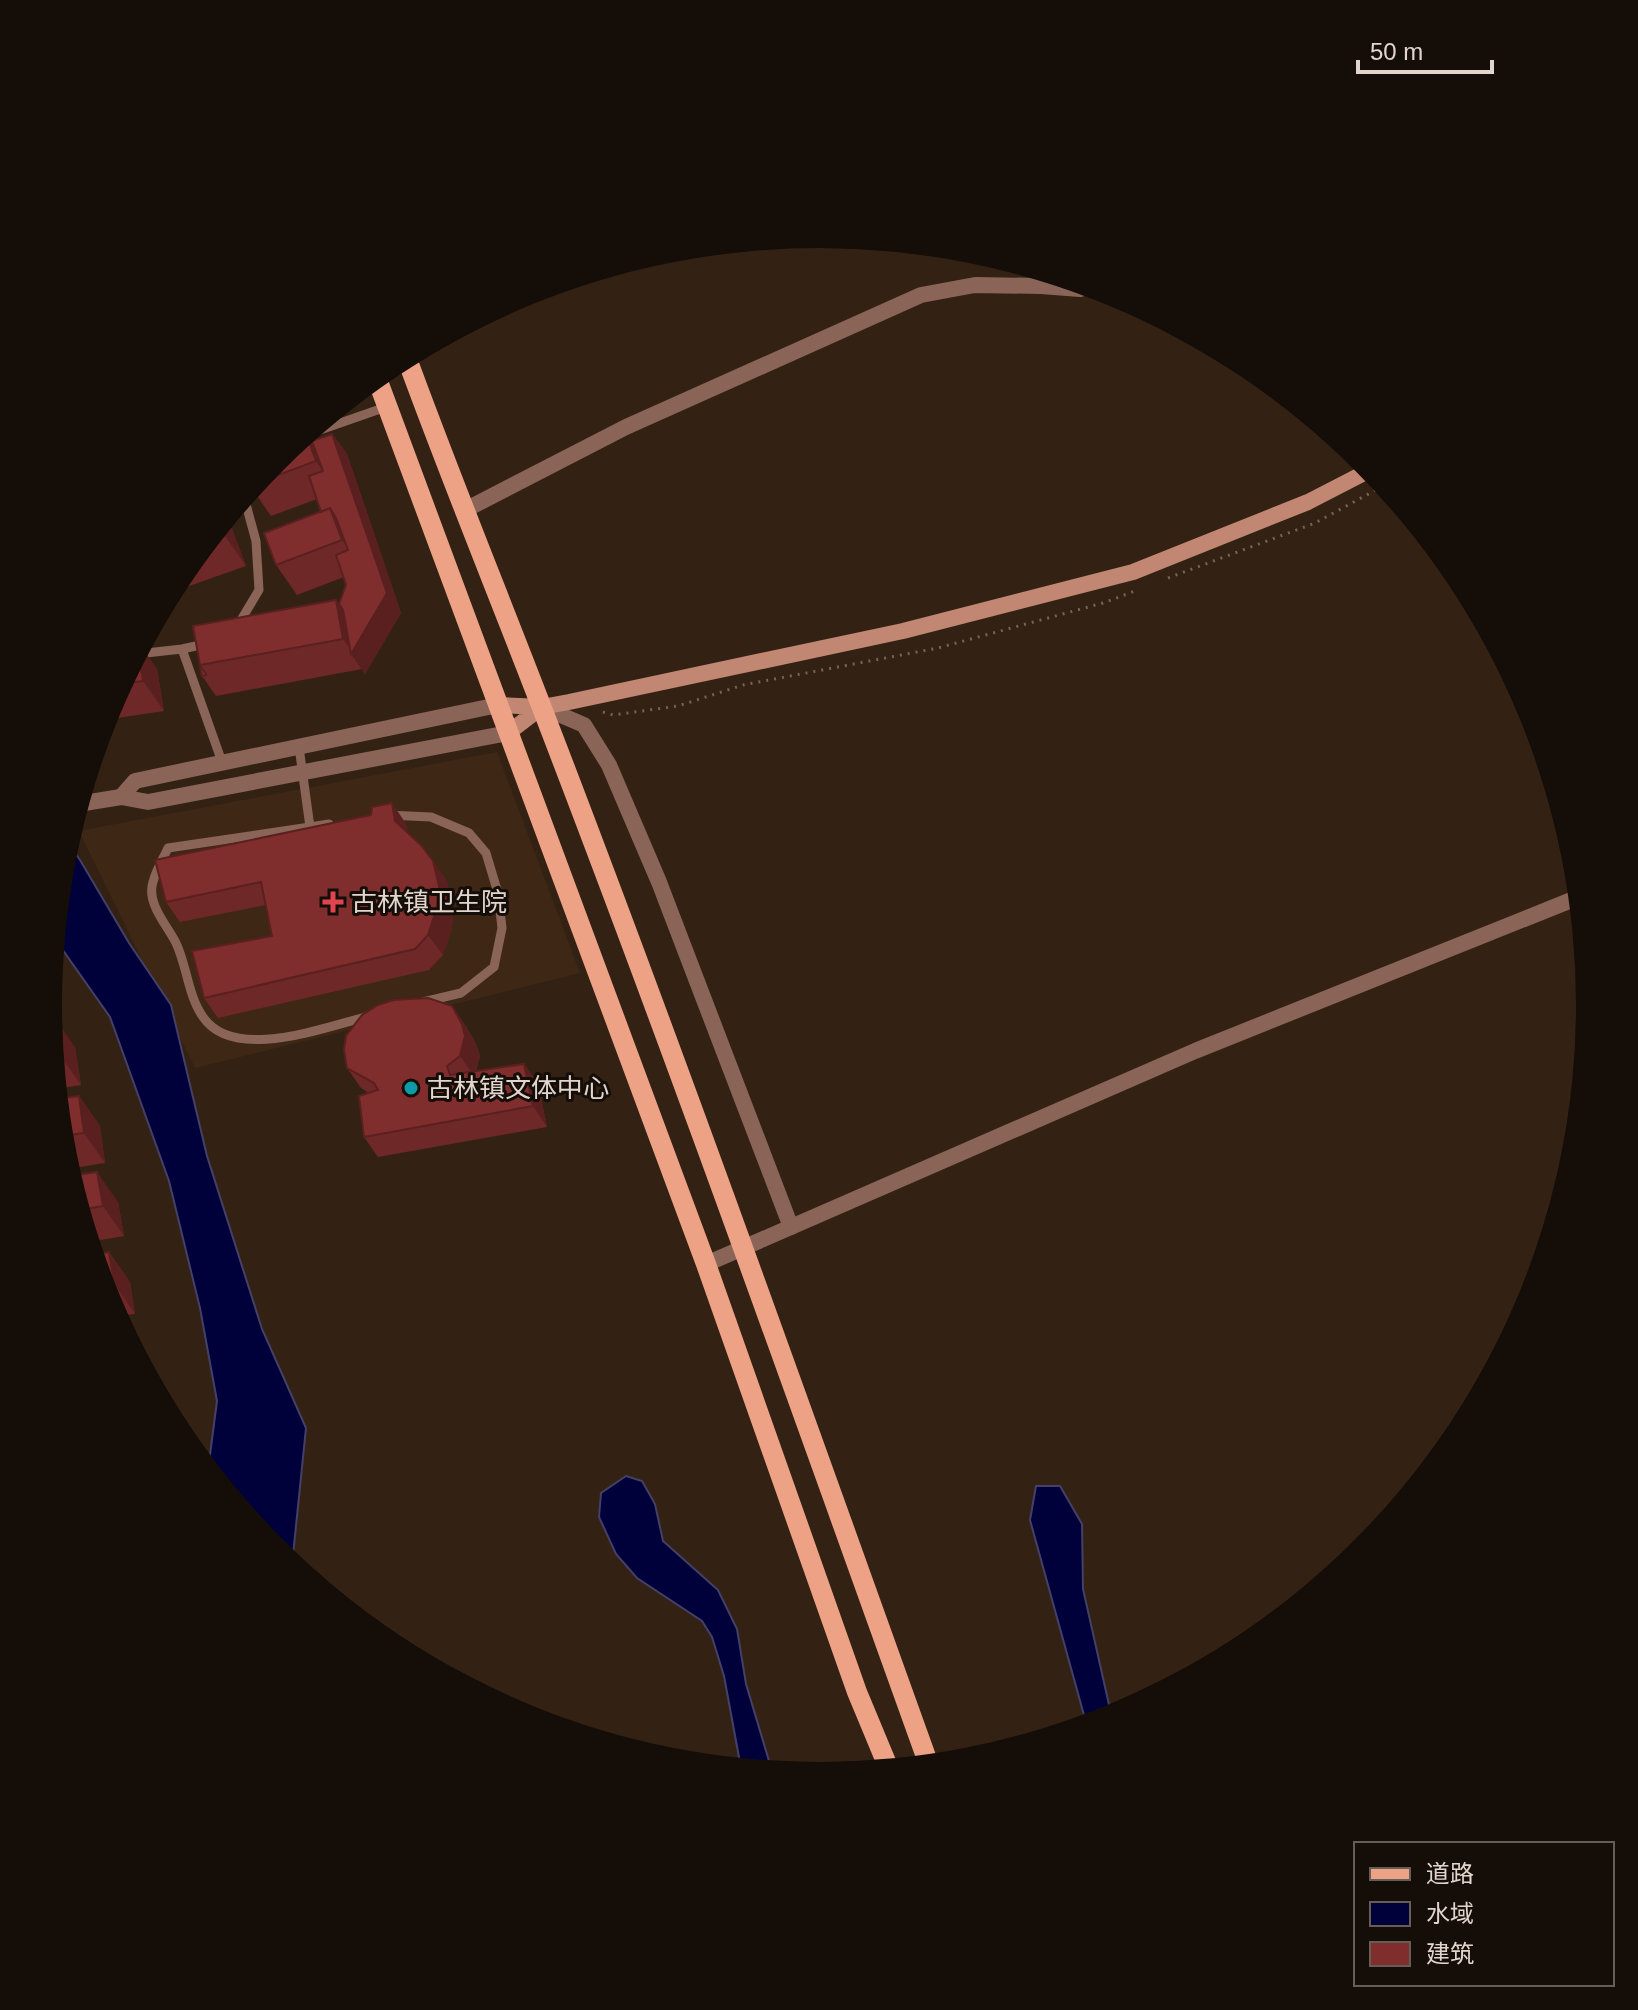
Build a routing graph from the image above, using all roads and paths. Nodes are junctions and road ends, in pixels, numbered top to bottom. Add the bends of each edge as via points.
1 (1063, 288) edge
2 (410, 368) edge
3 (380, 388) edge
4 (387, 407) junction
5 (332, 426) edge
6 (1359, 476) edge
7 (247, 509) edge
8 (463, 511) junction
9 (229, 632) edge
10 (217, 642) edge
11 (182, 649) junction
12 (149, 653) edge
13 (498, 705) junction
14 (542, 707) junction
15 (508, 733) junction
16 (299, 747) junction
17 (222, 762) junction
18 (303, 772) junction
19 (121, 797) junction
20 (90, 802) edge
21 (379, 816) edge
22 (338, 823) edge
23 (310, 827) junction
24 (1569, 901) edge
25 (415, 1004) edge
26 (385, 1012) edge
27 (791, 1227) junction
28 (743, 1248) junction
29 (706, 1264) junction
30 (925, 1755) edge
31 (885, 1759) edge

1 - 8 street via 975,285 921,295 626,427
2 - 8 main road
3 - 4 main road
4 - 5 lane
4 - 13 main road
6 - 14 main road via 1308,502 1133,572 903,631
7 - 9 lane via 256,541 259,590 242,622
8 - 14 main road
10 - 11 lane
11 - 12 lane
11 - 17 lane
13 - 14 main road
13 - 15 main road
13 - 16 street
14 - 15 main road
14 - 27 street via 584,725 609,765
14 - 28 main road
15 - 18 street
15 - 29 main road
16 - 17 street
16 - 18 lane
17 - 19 street via 135,781
18 - 19 street via 148,802
18 - 23 lane
19 - 20 street
21 - 25 lane via 431,817 469,833 486,853 498,893 502,928 494,967 461,993
22 - 23 lane
23 - 26 lane via 168,848 151,884 157,911 176,944 202,1017 218,1032 249,1041 279,1038
24 - 27 street via 1195,1051
27 - 28 street
28 - 29 street
28 - 30 main road
29 - 31 main road

